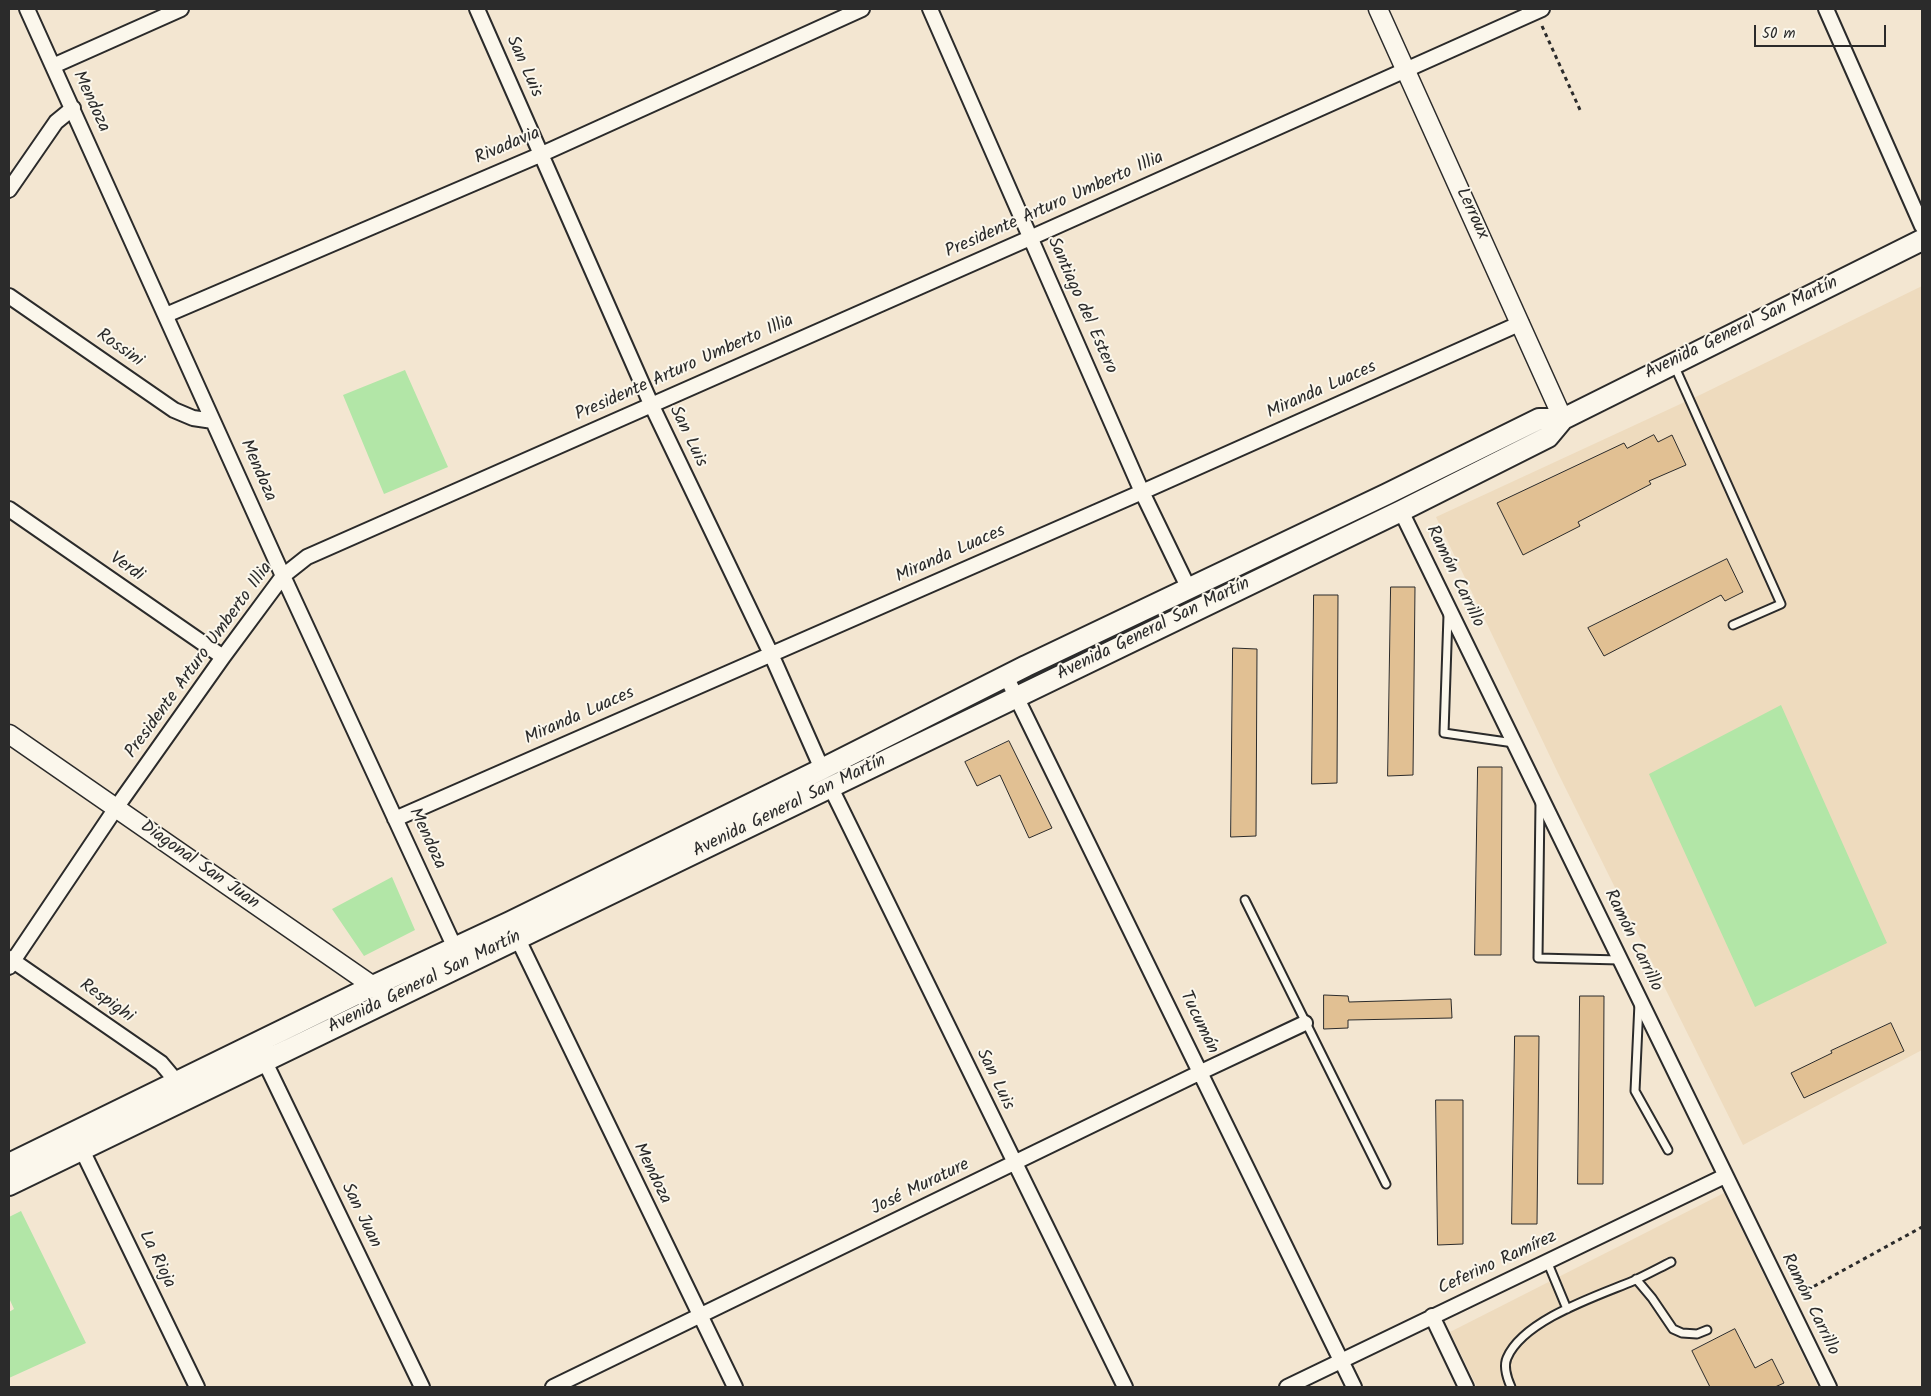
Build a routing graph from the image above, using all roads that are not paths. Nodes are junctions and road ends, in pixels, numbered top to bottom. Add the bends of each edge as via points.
1 (27, 9) edge
2 (181, 9) edge
3 (477, 9) edge
4 (862, 9) edge
5 (930, 9) edge
6 (1378, 9) edge
7 (1826, 9) edge
8 (1539, 10) edge
9 (53, 66) junction
10 (1406, 70) junction
11 (73, 108) junction
12 (542, 154) junction
13 (9, 190) edge
14 (1922, 226) edge
15 (1030, 238) junction
16 (1922, 240) edge
17 (9, 296) edge
18 (166, 315) junction
19 (1521, 323) junction
20 (1673, 363) junction
21 (651, 404) junction
22 (1563, 419) junction
23 (213, 421) junction
24 (1142, 492) junction
25 (9, 509) edge
26 (1401, 511) junction
27 (283, 576) junction
28 (1189, 589) junction
29 (1449, 610) junction
30 (1733, 625) dead end
31 (770, 654) junction
32 (223, 657) junction
33 (1006, 676) junction
34 (1018, 696) junction
35 (9, 734) edge
36 (1515, 743) junction
37 (822, 769) junction
38 (831, 788) junction
39 (1540, 795) junction
40 (116, 808) junction
41 (396, 819) junction
42 (1245, 900) dead end
43 (514, 930) junction
44 (455, 948) junction
45 (1620, 960) junction
46 (10, 962) edge
47 (380, 994) junction
48 (1639, 998) junction
49 (1305, 1023) junction
50 (264, 1062) junction
51 (1201, 1072) junction
52 (177, 1082) junction
53 (82, 1150) junction
54 (1668, 1150) dead end
55 (9, 1164) edge
56 (1014, 1164) junction
57 (1726, 1176) junction
58 (1386, 1184) dead end
59 (9, 1185) edge
60 (1548, 1261) junction
61 (1671, 1262) dead end
62 (1636, 1279) junction
63 (1567, 1309) junction
64 (699, 1316) junction
65 (1432, 1316) junction
66 (1708, 1330) dead end
67 (1340, 1360) junction
68 (197, 1387) edge
69 (422, 1387) edge
70 (553, 1387) edge
71 (734, 1387) edge
72 (1125, 1387) edge
73 (1287, 1387) edge
74 (1354, 1387) edge
75 (1466, 1387) edge
76 (1511, 1387) edge
77 (1829, 1387) edge

1 - 9 street, Mendoza
2 - 9 street
3 - 12 street, San Luis
4 - 12 street, Rivadavia
5 - 15 street, Santiago del Estero
6 - 10 street, Lerroux
7 - 14 street
8 - 10 street, Presidente Arturo Umberto Illia
9 - 11 street, Mendoza
10 - 15 street, Presidente Arturo Umberto Illia
10 - 19 street, Lerroux
11 - 13 street via 56,122
11 - 18 street, Mendoza
12 - 18 street, Rivadavia
12 - 21 street, San Luis
15 - 21 street, Presidente Arturo Umberto Illia
15 - 24 street, Santiago del Estero
16 - 20 main road, Avenida General San Martín
17 - 23 street, Rossini via 174,410 193,418
18 - 23 street, Mendoza
19 - 22 street, Lerroux
19 - 24 street, Miranda Luaces
20 - 22 main road, Avenida General San Martín
20 - 30 lane via 1781,604
21 - 27 street, Presidente Arturo Umberto Illia via 307,557
21 - 31 street, San Luis
22 - 26 main road, Avenida General San Martín via 1548,437
22 - 28 main road, Avenida General San Martín via 1539,419
23 - 27 street, Mendoza
24 - 28 street, Santiago del Estero
24 - 31 street, Miranda Luaces
25 - 32 street, Verdi
26 - 29 street, Ramón Carrillo
26 - 34 main road, Avenida General San Martín
27 - 32 street, Presidente Arturo Umberto Illia
27 - 41 street, Mendoza
28 - 33 main road, Avenida General San Martín
29 - 36 street, Ramón Carrillo
29 - 36 lane via 1444,733
31 - 37 street, San Luis
31 - 41 street, Miranda Luaces
32 - 40 street, Presidente Arturo Umberto Illia
33 - 34 street, Tucumán
33 - 37 main road, Avenida General San Martín
34 - 38 main road, Avenida General San Martín
34 - 51 street, Tucumán
35 - 40 street, Diagonal San Juan
36 - 39 street, Ramón Carrillo
37 - 43 main road, Avenida General San Martín
38 - 43 main road, Avenida General San Martín
38 - 56 street, San Luis
39 - 45 street, Ramón Carrillo
39 - 45 lane via 1538,958
40 - 46 street, Presidente Arturo Umberto Illia
40 - 47 street, Diagonal San Juan
41 - 44 street, Mendoza
42 - 49 lane
43 - 44 main road, Avenida General San Martín
43 - 47 main road, Avenida General San Martín
43 - 64 street, Mendoza
44 - 47 main road, Avenida General San Martín
45 - 48 street, Ramón Carrillo
46 - 52 street, Respighi via 161,1063
47 - 50 main road, Avenida General San Martín
47 - 52 main road, Avenida General San Martín
48 - 54 lane via 1635,1091
48 - 57 street, Ramón Carrillo
49 - 51 street, José Murature
49 - 58 lane
50 - 53 main road, Avenida General San Martín
50 - 69 street, San Juan
51 - 56 street, José Murature
51 - 67 street, Tucumán
52 - 55 main road, Avenida General San Martín
53 - 59 main road, Avenida General San Martín
53 - 68 street, La Rioja
56 - 64 street, José Murature
56 - 72 street, San Luis
57 - 60 street, Ceferino Ramírez
57 - 77 street, Ramón Carrillo
60 - 63 lane
60 - 65 street, Ceferino Ramírez
61 - 62 lane
62 - 63 lane
62 - 66 lane via 1673,1329 1682,1334
63 - 76 lane via 1535,1327 1512,1350 1505,1368
64 - 70 street, José Murature
64 - 71 street, Mendoza
65 - 67 street, Ceferino Ramírez
65 - 75 street
67 - 73 street, Ceferino Ramírez
67 - 74 street, Tucumán

